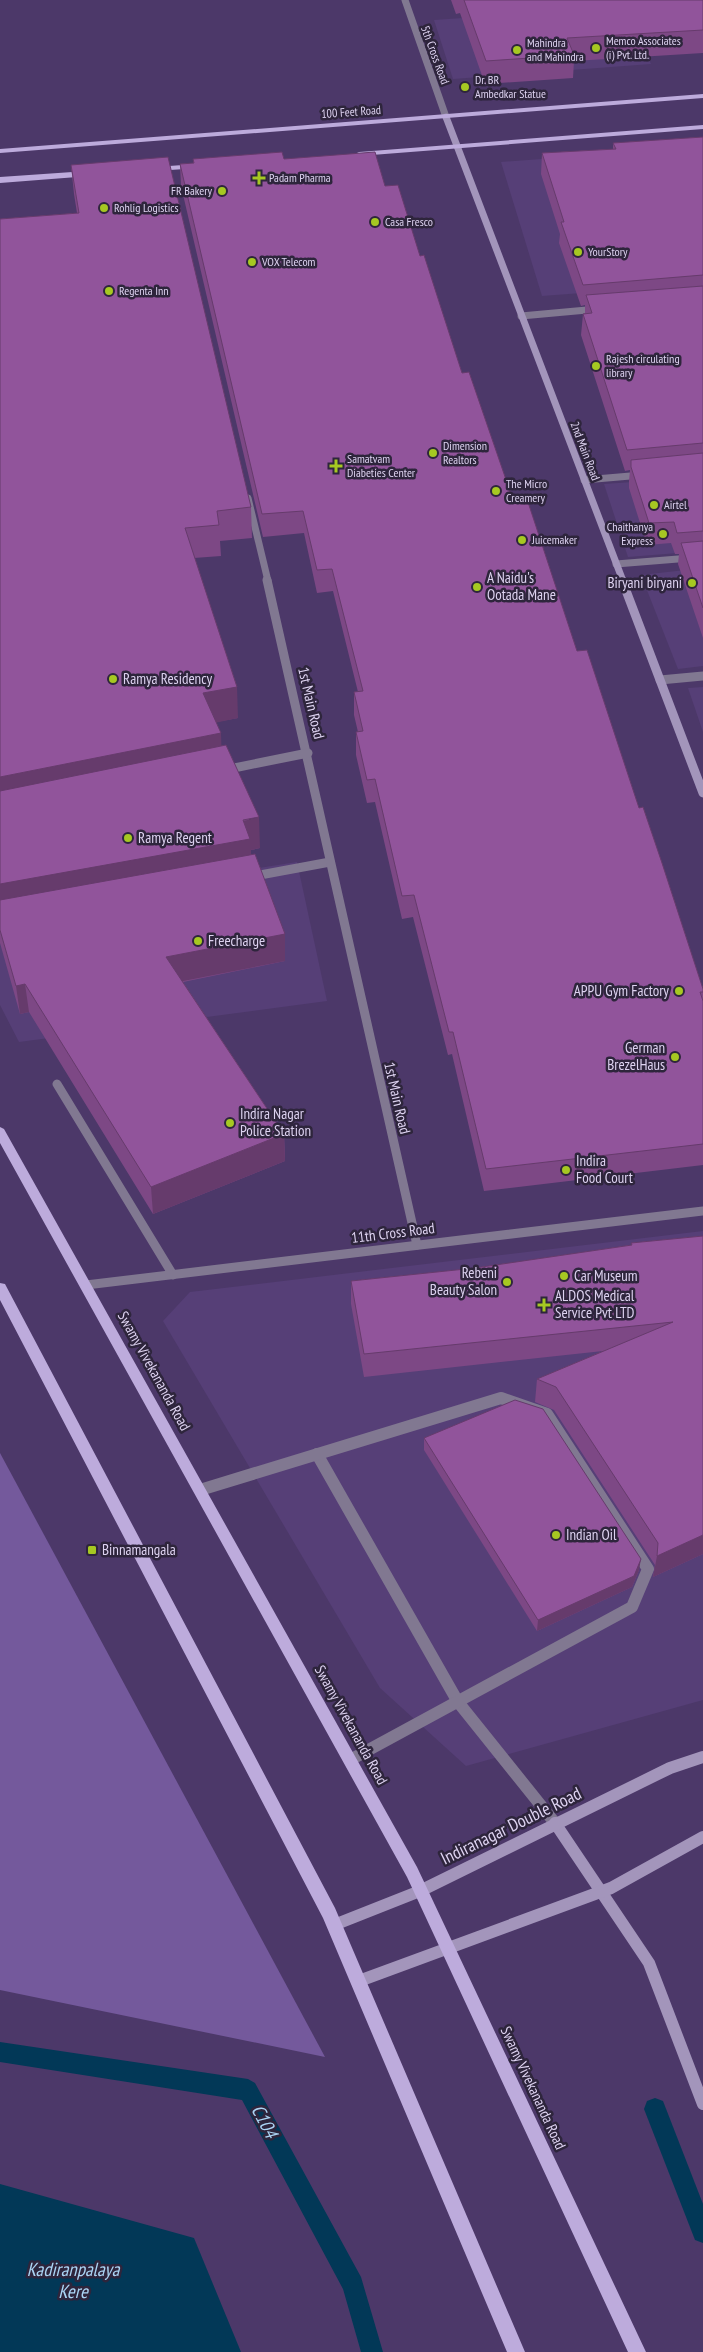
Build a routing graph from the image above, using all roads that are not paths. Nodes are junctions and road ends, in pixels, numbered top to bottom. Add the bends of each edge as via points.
1 (405, 0) edge
2 (703, 96) edge
3 (446, 117) junction
4 (703, 127) edge
5 (457, 148) junction
6 (0, 152) edge
7 (349, 155) edge
8 (210, 165) edge
9 (171, 168) junction
10 (142, 170) edge
11 (95, 173) edge
12 (173, 177) edge
13 (0, 180) edge
14 (606, 309) edge
15 (521, 316) junction
16 (653, 474) edge
17 (584, 480) junction
18 (245, 484) edge
19 (703, 557) edge
20 (616, 564) junction
21 (703, 676) edge
22 (660, 680) junction
23 (308, 753) junction
24 (213, 772) edge
25 (703, 793) edge
26 (330, 862) junction
27 (236, 879) edge
28 (56, 1084) dead end
29 (0, 1132) edge
30 (703, 1211) edge
31 (417, 1245) junction
32 (173, 1275) junction
33 (86, 1285) junction
34 (0, 1288) edge
35 (317, 1454) junction
36 (200, 1490) junction
37 (458, 1702) junction
38 (703, 1757) edge
39 (350, 1760) junction
40 (555, 1824) junction
41 (703, 1837) edge
42 (420, 1891) junction
43 (601, 1892) junction
44 (334, 1925) junction
45 (449, 1948) junction
46 (359, 1981) junction
47 (703, 2104) edge
48 (516, 2352) edge
49 (637, 2352) edge

1 - 3 street, 5th Cross Road
2 - 3 main road, 100 Feet Road
3 - 5 street, 2nd Main Road
3 - 6 main road, 100 Feet Road
4 - 5 main road
5 - 7 main road
5 - 15 street, 2nd Main Road
8 - 9 main road
9 - 10 main road
9 - 12 street
11 - 13 main road
14 - 15 street
15 - 17 street, 2nd Main Road
16 - 17 street
17 - 20 street, 2nd Main Road
18 - 23 street, 1st Main Road
19 - 20 street
20 - 22 street, 2nd Main Road
21 - 22 street
22 - 25 street, 2nd Main Road
23 - 24 street
23 - 26 street, 1st Main Road
26 - 27 street
26 - 31 street, 1st Main Road
28 - 32 street
29 - 33 main road, Swamy Vivekananda Road
30 - 31 street, 11th Cross Road
31 - 32 street, 11th Cross Road
32 - 33 street, 11th Cross Road
33 - 36 main road, Swamy Vivekananda Road
34 - 44 main road
35 - 36 street
35 - 37 street
35 - 37 street via 501,1398 547,1414 648,1569 632,1608
36 - 39 main road, Swamy Vivekananda Road
37 - 39 street
37 - 40 street
38 - 40 street, Indiranagar Double Road via 670,1768
39 - 42 main road, Swamy Vivekananda Road
40 - 42 street, Indiranagar Double Road
40 - 43 street
41 - 43 street
42 - 44 street, Indiranagar Double Road
42 - 45 main road, Swamy Vivekananda Road
43 - 45 street
43 - 47 street via 649,1963
44 - 46 main road
45 - 46 street
45 - 49 main road, Swamy Vivekananda Road
46 - 48 main road

